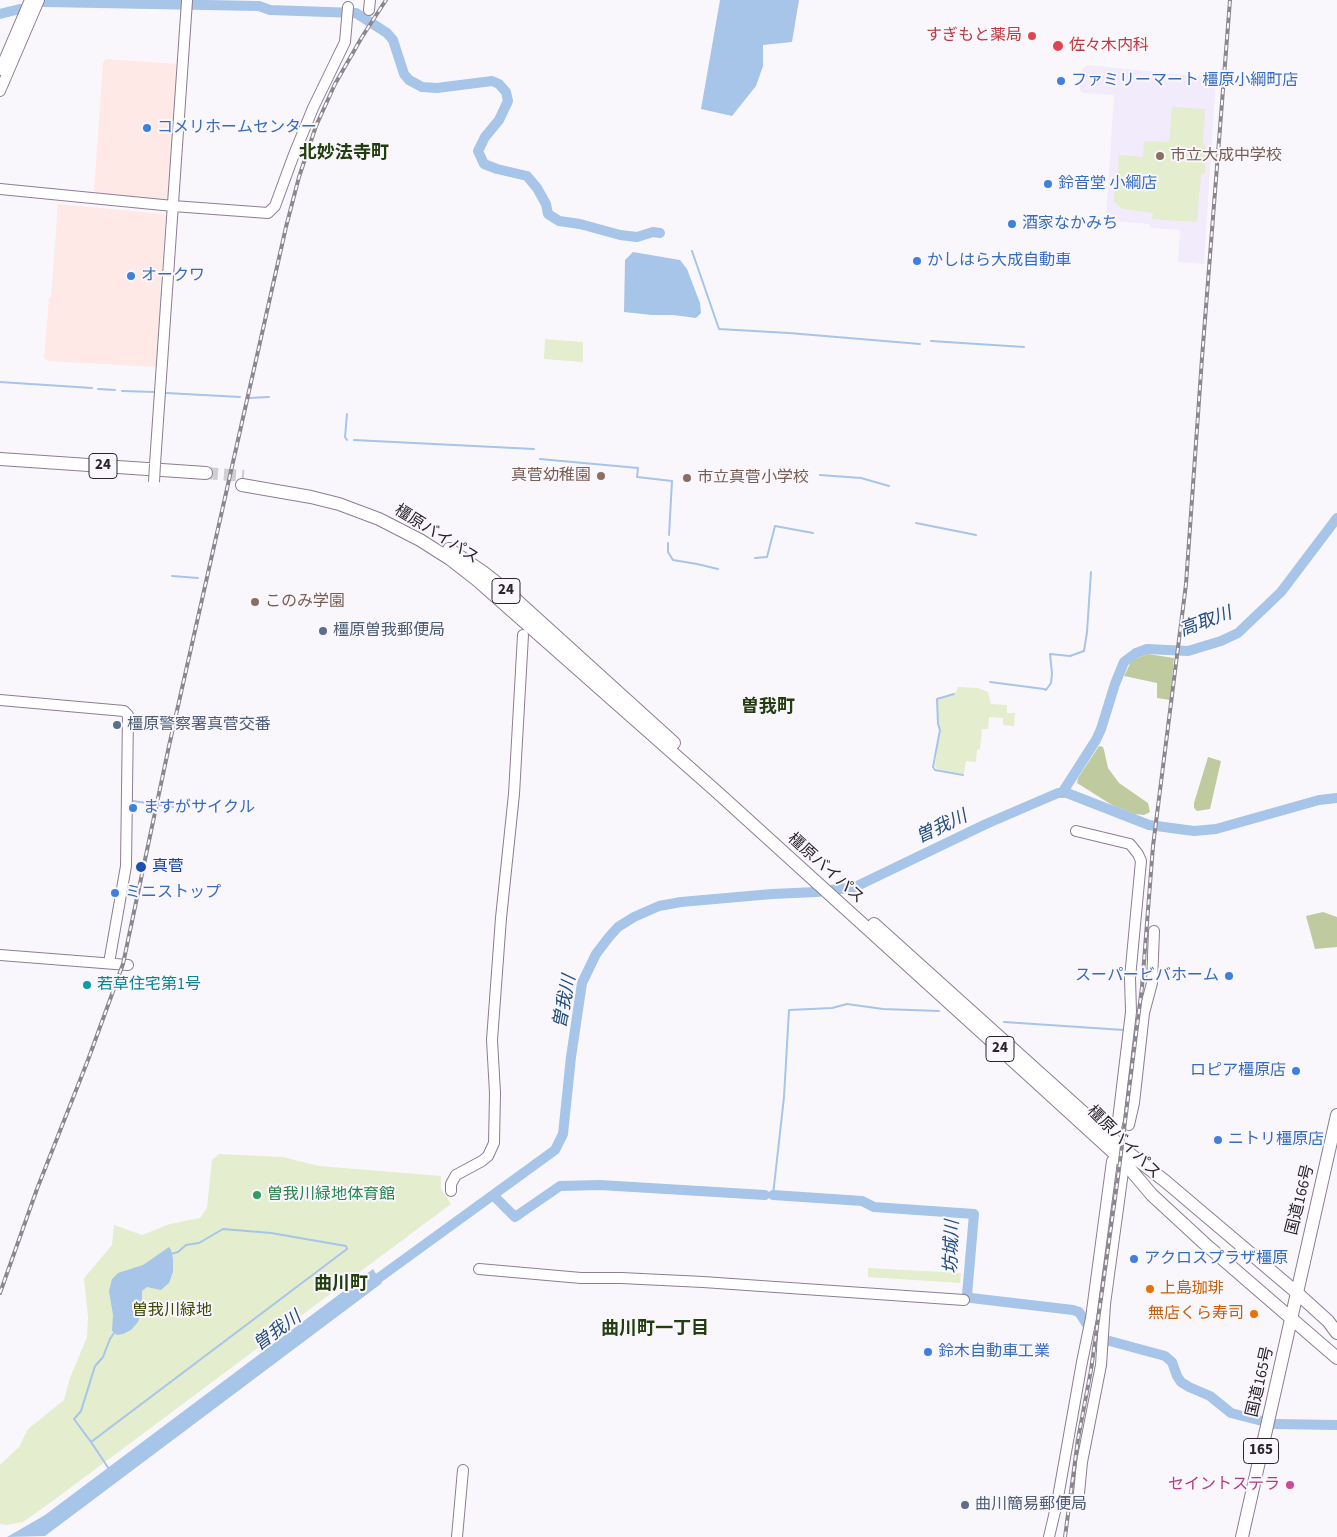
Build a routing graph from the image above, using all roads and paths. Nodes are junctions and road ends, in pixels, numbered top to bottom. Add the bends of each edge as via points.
1 (30, 0) edge
2 (39, 0) edge
3 (186, 1) edge
4 (347, 11) dead end
5 (0, 70) edge
6 (0, 91) edge
7 (0, 189) edge
8 (173, 206) junction
9 (0, 459) edge
10 (0, 467) edge
11 (243, 480) tunnel mouth
12 (154, 482) dead end
13 (523, 635) dead end
14 (0, 700) edge
15 (1076, 831) dead end
16 (1154, 931) dead end
17 (886, 940) junction
18 (0, 955) edge
19 (109, 963) junction
20 (128, 965) dead end
21 (1337, 1115) edge
22 (1129, 1125) dead end
23 (1109, 1135) junction
24 (1121, 1158) junction
25 (451, 1191) dead end
26 (479, 1269) dead end
27 (1296, 1292) junction
28 (964, 1300) dead end
29 (1291, 1319) junction
30 (1337, 1332) edge
31 (1310, 1335) junction
32 (1337, 1358) edge
33 (1082, 1362) junction
34 (1101, 1365) junction
35 (1281, 1366) junction
36 (463, 1470) dead end
37 (1078, 1504) dead end
38 (457, 1537) edge
39 (1049, 1537) edge
40 (1242, 1537) edge

1 - 5 street
2 - 6 street
3 - 8 street
4 - 8 street via 345,42 313,108 273,211 262,214
7 - 8 street
8 - 12 street, bridge
9 - 10 highway, 24 via 206,477
11 - 17 highway, 橿原バイパス / 24 via 296,484 352,500 402,521 454,552 502,587
13 - 25 street via 514,794 492,1040 494,1143 488,1156 456,1175
14 - 19 street via 124,711 128,715 126,866
15 - 23 street via 1130,844 1140,861 1130,978 1131,1012 1118,1120
16 - 22 street via 1152,983 1144,1013
17 - 23 highway, 橿原バイパス / 24
17 - 24 highway, 橿原バイパス / 24
18 - 19 street
19 - 20 street
21 - 27 highway, 国道166号
23 - 24 highway, 橿原バイパス / 24
24 - 27 highway, 橿原バイパス / 24 via 1165,1181
24 - 29 highway, 橿原バイパス / 24 via 1152,1195
24 - 33 street
24 - 34 street
26 - 28 street via 580,1278 703,1282
27 - 29 highway, 国道165号 / 165
27 - 30 highway, 橿原バイパス / 24
29 - 31 highway, 橿原バイパス / 24
29 - 35 highway, 国道165号 / 165
31 - 32 highway, 橿原バイパス / 24
31 - 35 highway via 1295,1338
33 - 34 street
33 - 39 street
34 - 37 street via 1082,1462
35 - 40 highway, 国道165号 / 165
36 - 38 street

